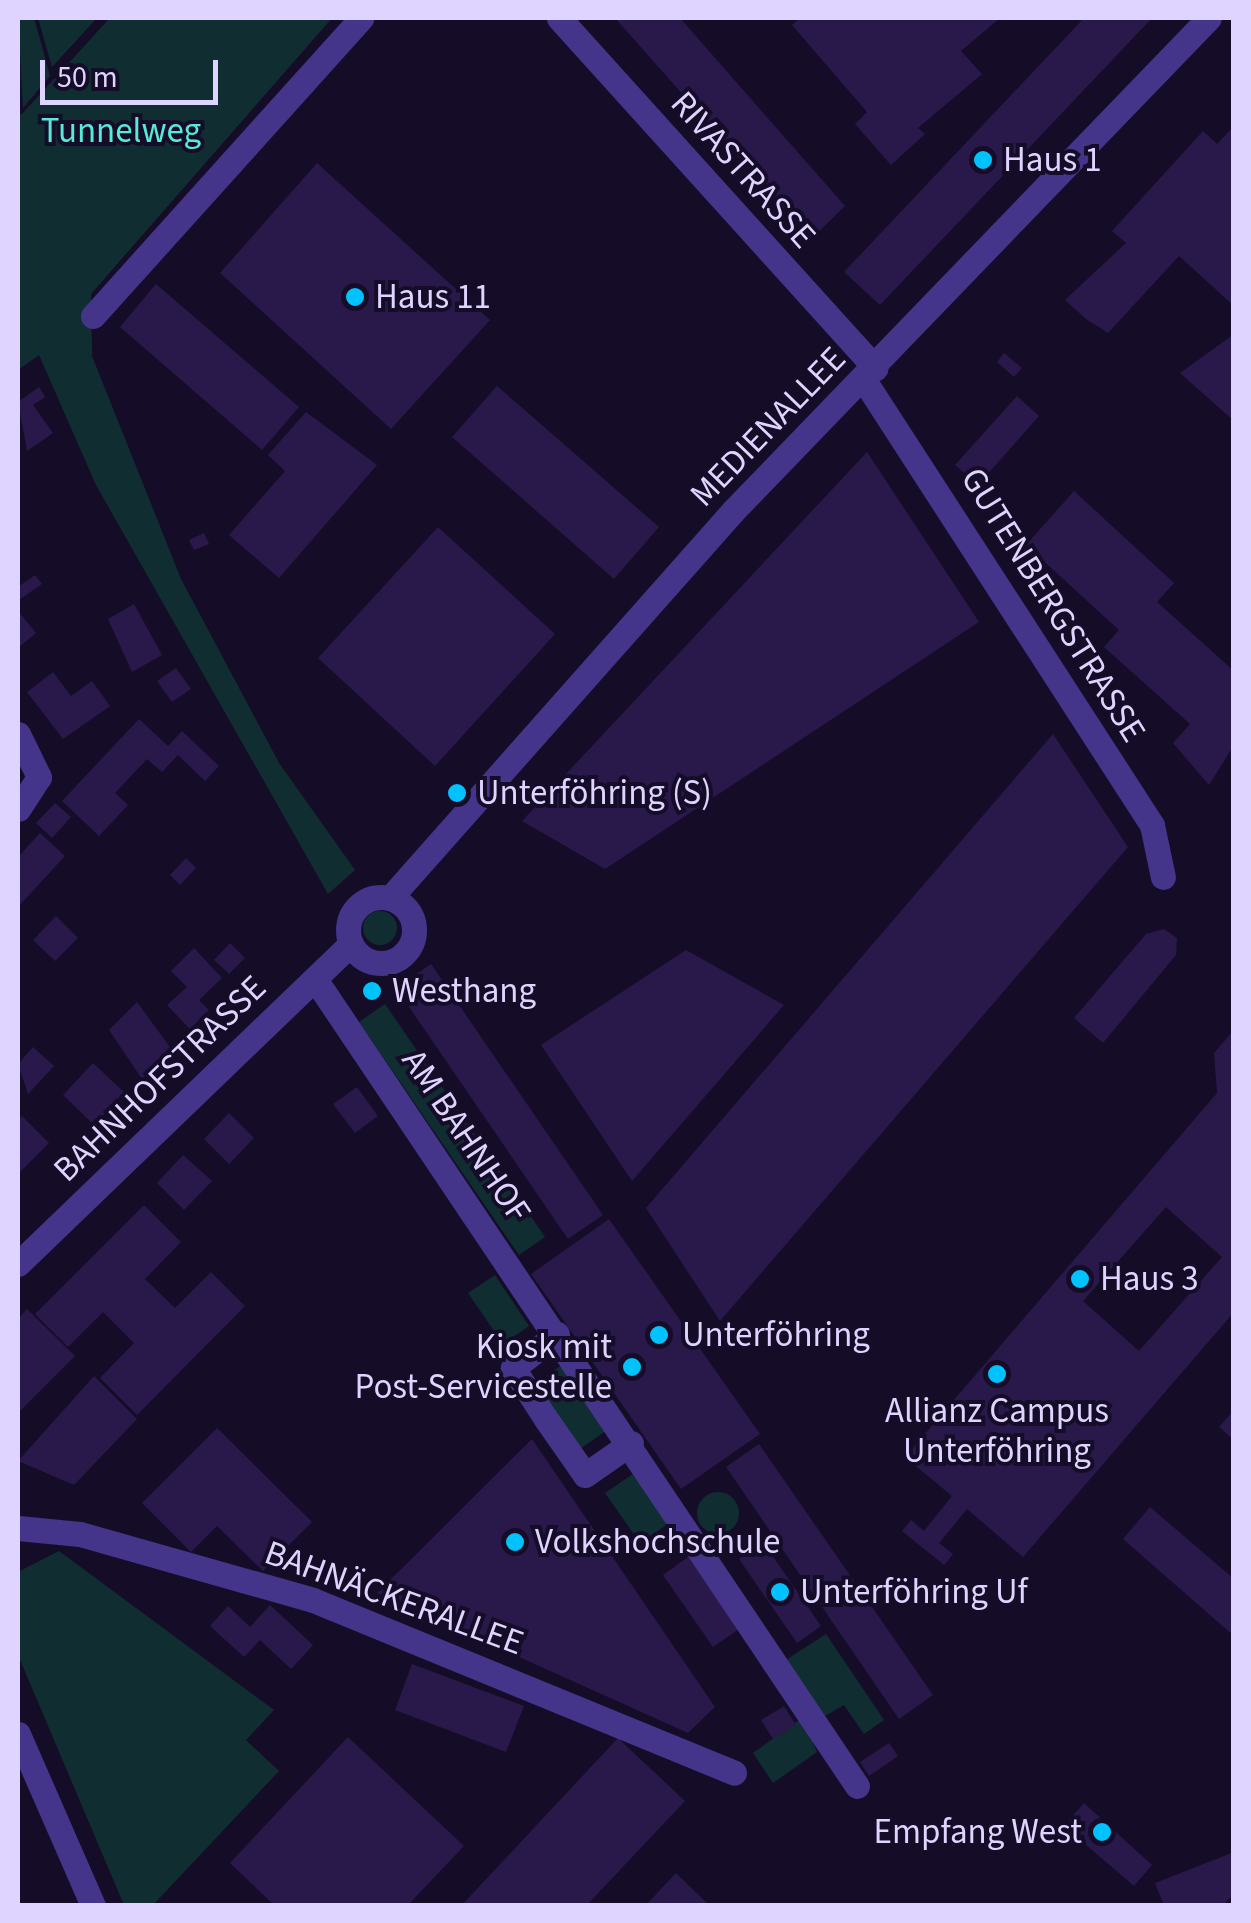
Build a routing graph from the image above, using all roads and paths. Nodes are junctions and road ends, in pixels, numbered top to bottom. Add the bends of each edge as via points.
1 (361, 18) edge
2 (559, 18) edge
3 (1209, 18) edge
4 (93, 316) dead end
5 (870, 374) junction
6 (18, 734) edge
7 (18, 809) edge
8 (1163, 877) dead end
9 (390, 898) junction
10 (351, 944) junction
11 (315, 979) junction
12 (18, 1264) edge
13 (557, 1334) junction
14 (632, 1444) junction
15 (18, 1528) edge
16 (18, 1734) edge
17 (734, 1773) dead end
18 (857, 1786) dead end
19 (93, 1906) edge

1 - 4 street
2 - 5 street, RIVASTRASSE
3 - 5 street, MEDIENALLEE
5 - 8 street, GUTENBERGSTRASSE via 1152,825
5 - 9 street, MEDIENALLEE via 732,511
6 - 7 street via 39,777
9 - 10 street via 358,906
9 - 10 street via 413,920 407,952 377,963
10 - 11 street, BAHNHOFSTRASSE
11 - 12 street, BAHNHOFSTRASSE
11 - 13 street, AM BAHNHOF
13 - 14 street, AM BAHNHOF
13 - 14 street via 513,1368 562,1443 584,1475
14 - 18 street, AM BAHNHOF
15 - 17 street, BAHNÄCKERALLEE via 80,1534 313,1600
16 - 19 street

